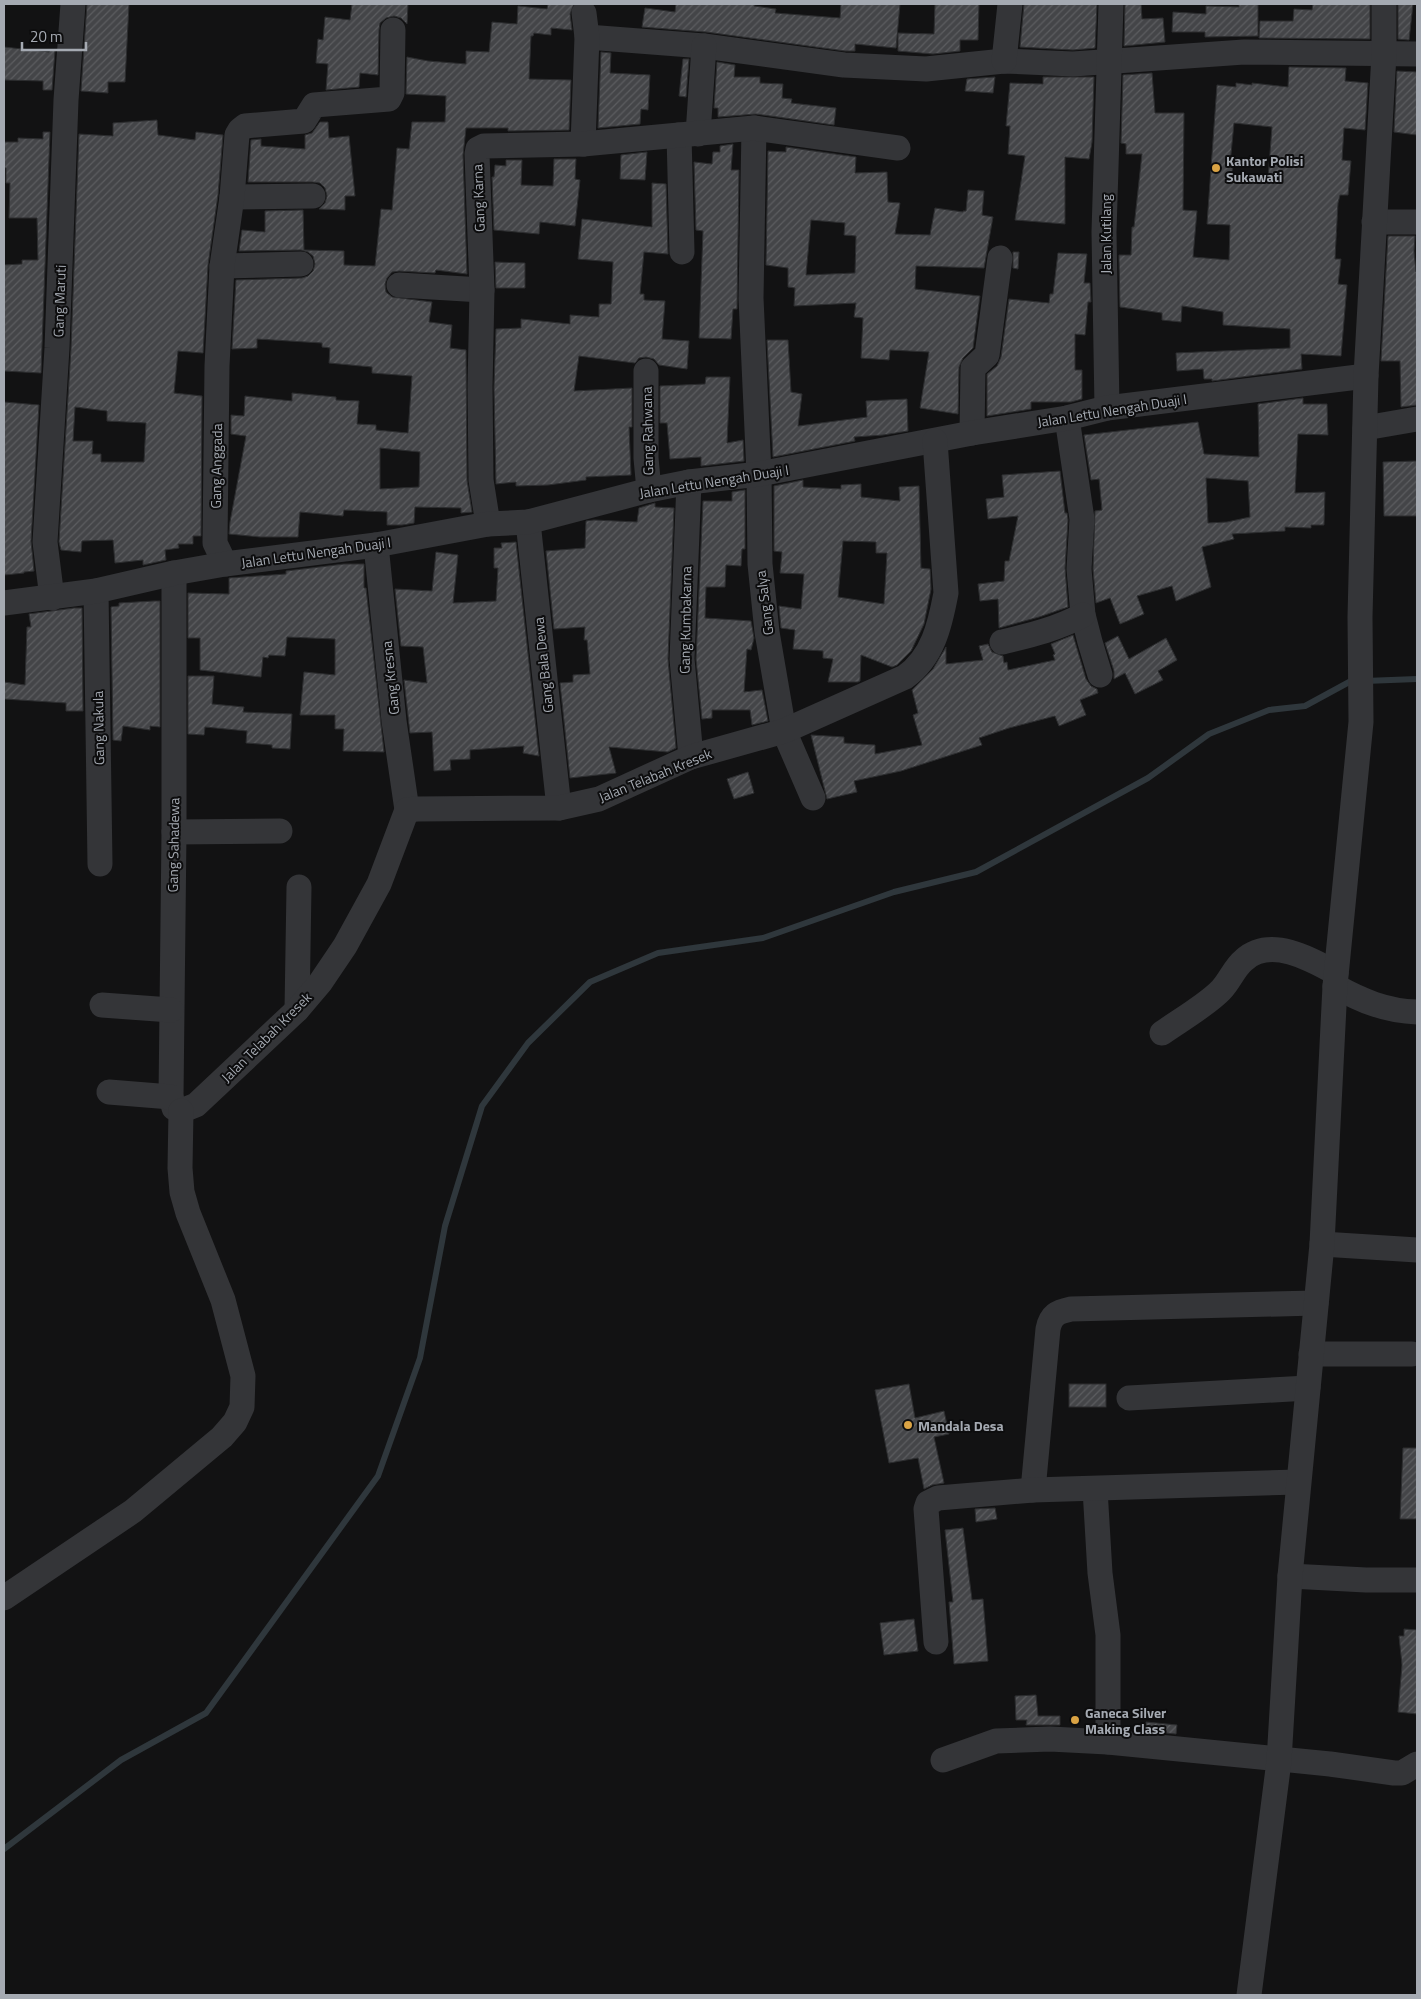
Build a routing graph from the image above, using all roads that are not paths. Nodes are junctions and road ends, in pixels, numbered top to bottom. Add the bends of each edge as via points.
1 (73, 4) edge
2 (1010, 4) edge
3 (1111, 4) edge
4 (1384, 4) edge
5 (393, 30) dead end
6 (704, 46) junction
7 (1384, 54) junction
8 (1417, 54) edge
9 (1108, 60) junction
10 (1004, 61) junction
11 (754, 128) junction
12 (688, 134) junction
13 (583, 144) junction
14 (898, 148) dead end
15 (313, 196) dead end
16 (232, 198) junction
17 (1374, 222) junction
18 (1417, 222) edge
19 (682, 252) dead end
20 (1000, 258) dead end
21 (301, 264) dead end
22 (222, 266) junction
23 (399, 285) dead end
24 (482, 290) junction
25 (646, 371) dead end
26 (1366, 376) junction
27 (1107, 408) junction
28 (1067, 418) junction
29 (1417, 419) edge
30 (1365, 428) junction
31 (972, 433) junction
32 (935, 441) junction
33 (759, 474) junction
34 (689, 482) junction
35 (649, 490) junction
36 (528, 522) junction
37 (488, 524) junction
38 (376, 544) junction
39 (226, 564) junction
40 (174, 573) junction
41 (96, 591) junction
42 (52, 598) junction
43 (4, 603) edge
44 (1083, 615) junction
45 (1002, 642) dead end
46 (1100, 674) dead end
47 (784, 730) junction
48 (691, 757) junction
49 (814, 798) dead end
50 (559, 808) junction
51 (407, 810) junction
52 (280, 831) dead end
53 (174, 832) junction
54 (100, 864) dead end
55 (299, 887) dead end
56 (1336, 980) junction
57 (102, 1005) dead end
58 (170, 1010) junction
59 (297, 1010) junction
60 (1417, 1012) edge
61 (1162, 1033) dead end
62 (109, 1092) dead end
63 (176, 1104) junction
64 (1322, 1244) junction
65 (1417, 1250) edge
66 (1316, 1303) junction
67 (1311, 1354) junction
68 (1412, 1354) dead end
69 (1308, 1388) junction
70 (1128, 1398) dead end
71 (1298, 1482) junction
72 (1095, 1489) junction
73 (1033, 1490) junction
74 (1290, 1576) junction
75 (1417, 1580) edge
76 (4, 1598) edge
77 (936, 1642) dead end
78 (1108, 1742) junction
79 (943, 1760) dead end
80 (1279, 1760) junction
81 (1417, 1764) edge
82 (1249, 1995) edge

1 - 42 street, Gang Maruti via 45,542
2 - 10 street
3 - 9 street, Jalan Kutilang
4 - 7 street
5 - 16 street, Gang Anggada via 392,92 389,99 314,105 304,121 242,128 237,135
6 - 10 street via 853,66 926,69
6 - 12 street
6 - 13 street via 586,25
7 - 8 street
7 - 9 street via 1244,52
7 - 17 street
9 - 10 street via 1073,64
9 - 27 street, Jalan Kutilang via 1104,232
11 - 12 street, Gang Karna
11 - 14 street, Gang Karna
11 - 33 street, Gang Salya via 751,298
12 - 13 street, Gang Karna
12 - 19 street
13 - 24 street, Gang Karna via 484,146 478,149
15 - 16 street
16 - 22 street, Gang Anggada
17 - 18 street
17 - 26 street
20 - 31 street via 987,355 973,368
21 - 22 street
22 - 39 street, Gang Anggada via 215,543
23 - 24 street
24 - 37 street, Gang Karna via 481,480
25 - 35 street, Gang Rahwana
26 - 27 street, Jalan Lettu Nengah Duaji I
26 - 30 street
27 - 28 street, Jalan Lettu Nengah Duaji I
28 - 31 street, Jalan Lettu Nengah Duaji I
28 - 44 street via 1082,519 1079,569
29 - 30 street
30 - 56 street via 1360,722
31 - 32 street, Jalan Lettu Nengah Duaji I
32 - 33 street, Jalan Lettu Nengah Duaji I
32 - 47 street, Jalan Telabah Kresek via 946,592 942,616 925,658 905,677
33 - 34 street, Jalan Lettu Nengah Duaji I
33 - 47 street, Gang Salya via 760,564 767,632
34 - 35 street, Jalan Lettu Nengah Duaji I
34 - 48 street, Gang Kumbakarna via 682,659
35 - 36 street, Jalan Lettu Nengah Duaji I
36 - 37 street, Jalan Lettu Nengah Duaji I
36 - 50 street, Gang Bala Dewa
37 - 38 street, Jalan Lettu Nengah Duaji I
38 - 39 street, Jalan Lettu Nengah Duaji I
38 - 51 street, Gang Kresna via 394,721
39 - 40 street, Jalan Lettu Nengah Duaji I
40 - 41 street, Jalan Lettu Nengah Duaji I
40 - 53 street, Gang Sahadewa
41 - 42 street, Jalan Lettu Nengah Duaji I
41 - 54 street, Gang Nakula
42 - 43 street, Jalan Lettu Nengah Duaji I
44 - 45 street via 1064,626
44 - 46 street
47 - 48 street, Jalan Telabah Kresek
47 - 49 street, Gang Salya
48 - 50 street, Jalan Telabah Kresek via 598,800
50 - 51 street, Jalan Telabah Kresek
51 - 59 street, Jalan Telabah Kresek via 379,884 360,920 320,982
52 - 53 street
53 - 58 street, Gang Sahadewa
55 - 59 street
56 - 60 street via 1360,1000 1380,1008
56 - 61 street via 1315,961 1293,953 1256,952 1244,960 1220,992
56 - 64 street
57 - 58 street
58 - 63 street, Gang Sahadewa
59 - 63 street, Jalan Telabah Kresek via 196,1105
62 - 63 street
63 - 76 street, Gang Sahadewa via 182,1192 223,1300 243,1376 242,1407 222,1437 133,1511
64 - 65 street
64 - 66 street
66 - 67 street
66 - 73 street via 1071,1310 1056,1314 1048,1329
67 - 68 street
67 - 69 street
69 - 70 street
69 - 71 street
71 - 72 street
71 - 74 street
72 - 73 street
72 - 78 street via 1108,1635
73 - 77 street via 938,1498 928,1503
74 - 75 street
74 - 80 street
78 - 79 street via 996,1740
78 - 80 street
80 - 81 street via 1394,1773 1402,1773
80 - 82 street

